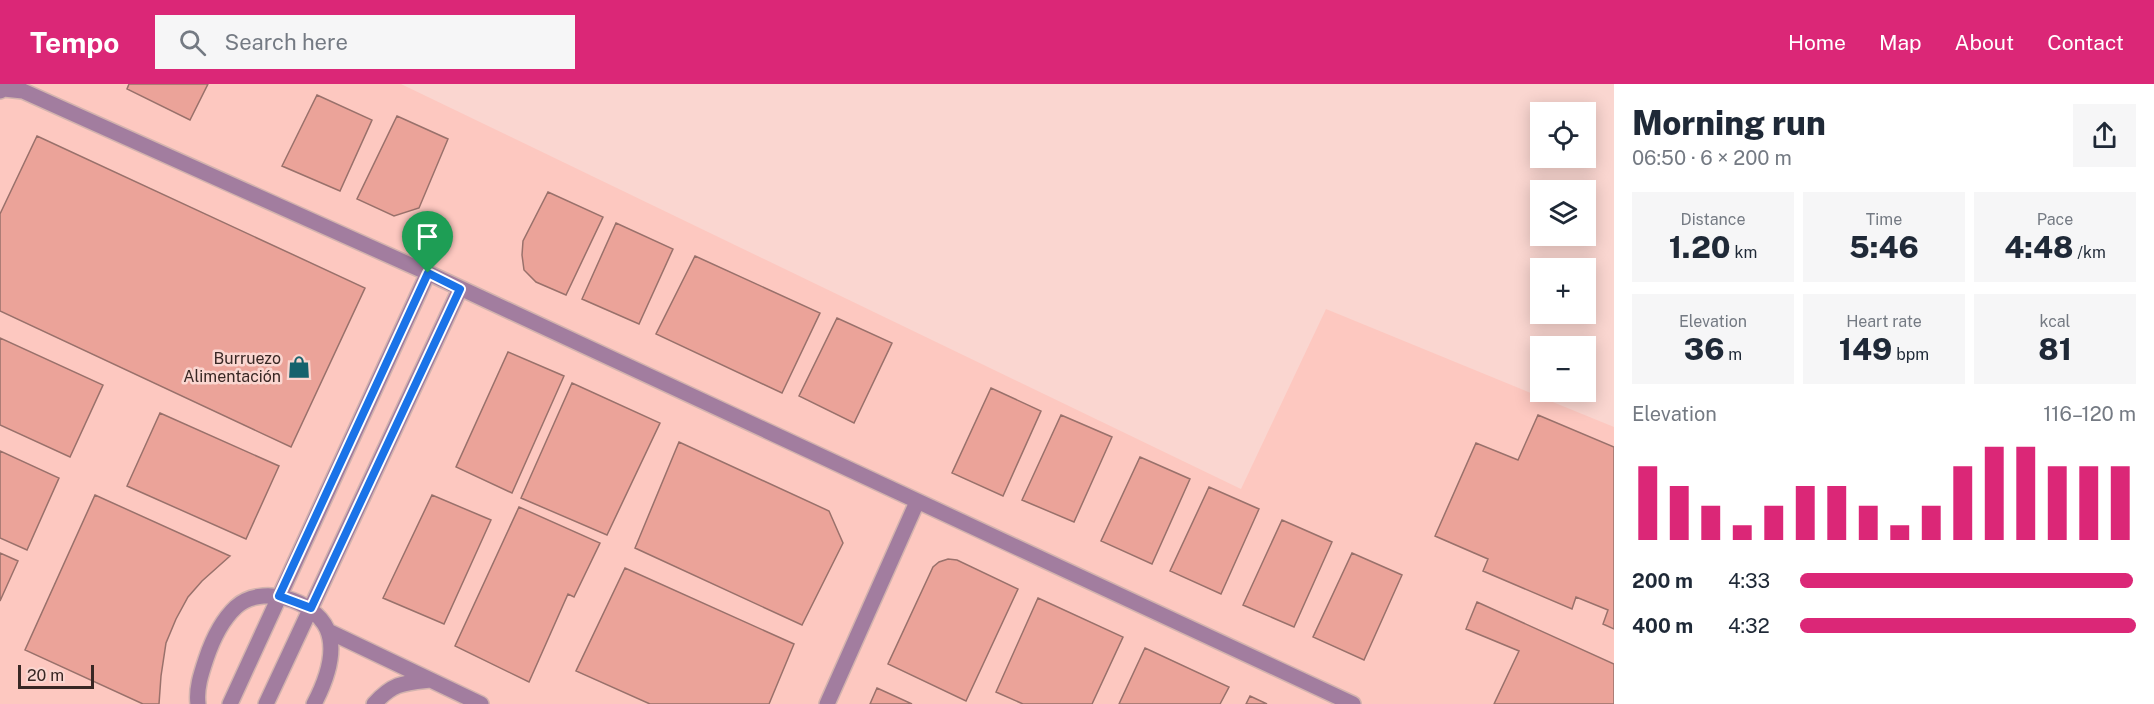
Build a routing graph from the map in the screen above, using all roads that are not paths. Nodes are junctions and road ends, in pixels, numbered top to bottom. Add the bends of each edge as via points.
1 (0, 91) edge
2 (428, 273) junction
3 (460, 289) junction
4 (917, 502) junction
5 (279, 596) junction
6 (311, 608) junction
7 (328, 631) junction
8 (430, 680) junction
9 (198, 704) edge
10 (230, 704) edge
11 (266, 704) edge
12 (314, 704) edge
13 (374, 704) edge
14 (481, 704) edge
15 (827, 704) edge
16 (1353, 704) edge

1 - 2 lane via 23,91
2 - 3 lane
2 - 5 lane
3 - 4 lane
3 - 6 lane
4 - 15 lane
4 - 16 lane
5 - 6 lane
5 - 9 lane via 259,597 237,606 223,624 200,678
5 - 10 lane
6 - 7 lane
6 - 11 lane
7 - 8 lane
7 - 12 lane via 328,671
8 - 13 lane via 401,683
8 - 14 lane

